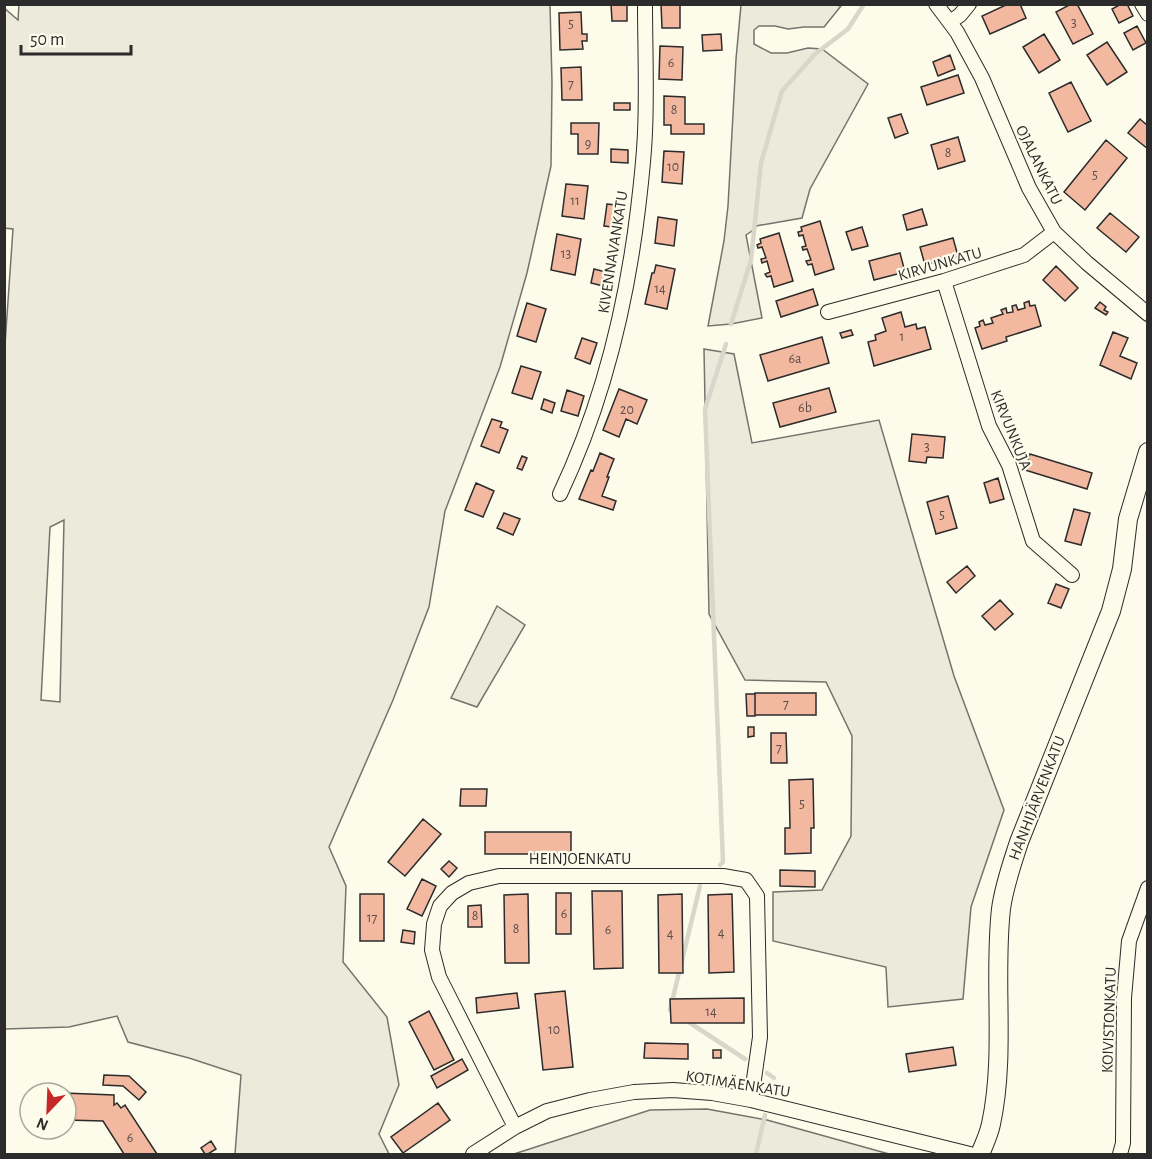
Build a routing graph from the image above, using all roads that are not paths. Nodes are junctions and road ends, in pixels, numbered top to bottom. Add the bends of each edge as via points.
1 (645, 4) edge
2 (936, 4) edge
3 (969, 4) edge
4 (1142, 4) edge
5 (1148, 14) edge
6 (950, 22) junction
7 (1054, 232) junction
8 (944, 281) junction
9 (828, 312) dead end
10 (1148, 314) edge
11 (1148, 452) edge
12 (560, 494) dead end
13 (1072, 575) dead end
14 (1148, 888) edge
15 (751, 1100) junction
16 (515, 1127) junction
17 (473, 1155) edge
18 (970, 1155) edge
19 (980, 1155) edge
20 (1120, 1155) edge

1 - 12 street, KIVENNAVANKATU via 645,131 632,262 601,391
2 - 6 street, OJALANKATU
3 - 6 street
4 - 5 street
6 - 7 street, OJALANKATU via 982,78 1029,188
7 - 8 street, KIRVUNKATU via 1024,255
7 - 10 street, OJALANKATU
8 - 9 street, KIRVUNKATU
8 - 13 street, KIRVUNKUJA via 989,426 1009,465 1033,541
11 - 19 street, HANHIJÄRVENKATU via 1128,519 1122,569 1111,611 1019,842 1007,882 1001,908 998,973 998,1077 991,1126
14 - 20 street, KOIVISTONKATU via 1128,952
15 - 16 street, KOTIMÄENKATU via 712,1093 634,1092 547,1111
15 - 16 street, HEINJOENKATU via 760,1037 757,896 746,880 723,876 499,876 469,883 440,906 432,950 439,976
15 - 18 street, KOTIMÄENKATU
16 - 17 street, KOTIMÄENKATU

